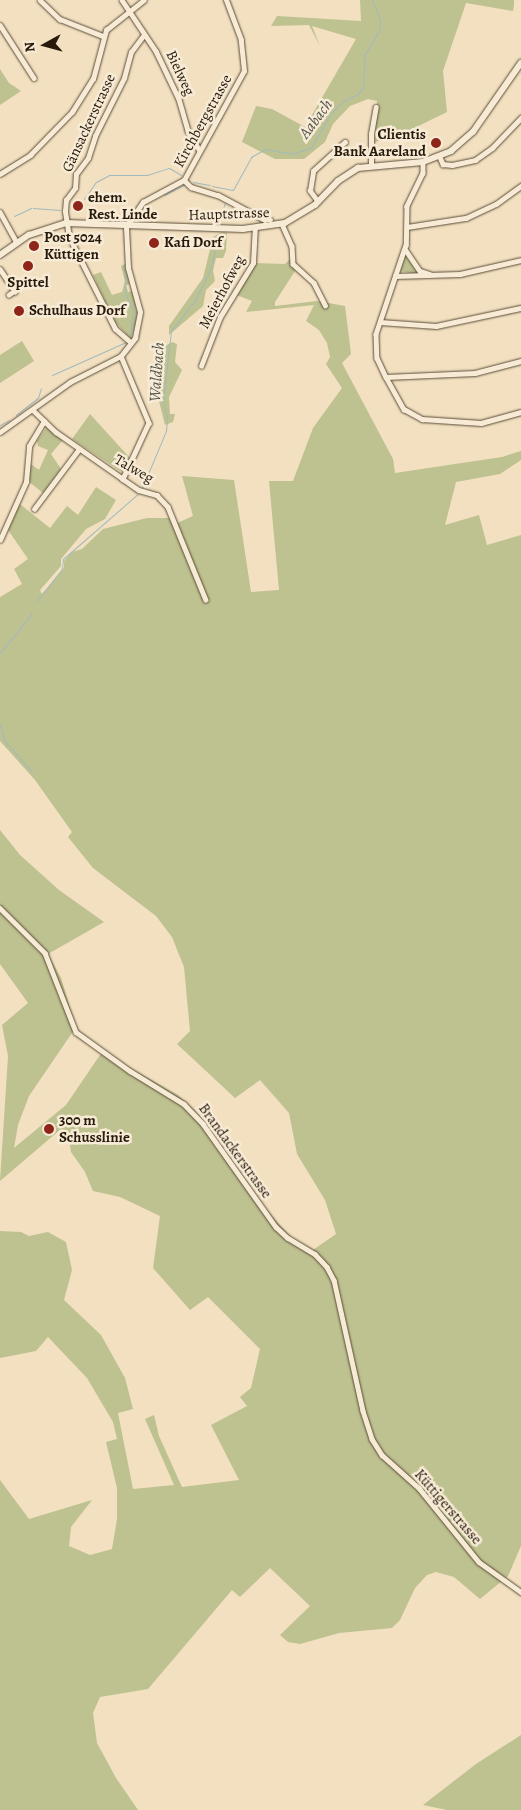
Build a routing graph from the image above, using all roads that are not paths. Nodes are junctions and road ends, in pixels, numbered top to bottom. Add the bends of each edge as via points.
1 (40, 0) edge
2 (122, 0) edge
3 (144, 0) edge
4 (226, 0) edge
5 (129, 10) junction
6 (0, 25) edge
7 (144, 35) junction
8 (103, 36) junction
9 (521, 63) edge
10 (34, 78) dead end
11 (376, 107) dead end
12 (521, 118) edge
13 (345, 142) dead end
14 (199, 148) junction
15 (440, 157) junction
16 (423, 162) junction
17 (371, 165) junction
18 (0, 174) edge
19 (184, 180) junction
20 (521, 186) edge
21 (318, 202) junction
22 (0, 212) edge
23 (272, 220) dead end
24 (66, 224) junction
25 (282, 224) junction
26 (126, 228) junction
27 (255, 228) junction
28 (407, 228) junction
29 (17, 243) junction
30 (405, 249) junction
31 (0, 255) edge
32 (521, 260) edge
33 (0, 268) edge
34 (433, 275) junction
35 (395, 276) junction
36 (9, 295) dead end
37 (325, 305) dead end
38 (521, 308) edge
39 (380, 322) junction
40 (132, 343) junction
41 (121, 356) junction
42 (521, 361) edge
43 (201, 366) dead end
44 (386, 377) junction
45 (32, 410) junction
46 (521, 412) edge
47 (44, 421) junction
48 (0, 432) edge
49 (79, 449) junction
50 (123, 480) junction
51 (34, 509) dead end
52 (0, 540) edge
53 (206, 600) dead end
54 (0, 908) edge
55 (360, 1399) joint
56 (521, 1592) edge

1 - 8 street via 60,19
2 - 5 street, Bielweg
3 - 5 street
4 - 14 street, Kirchbergstrasse via 241,40 244,71
5 - 7 street, Bielweg
5 - 8 street via 112,23
6 - 10 street
7 - 14 street, Bielweg via 174,87 188,131
7 - 24 street, Gänsackerstrasse via 133,48 124,78 95,136 88,158 76,174 75,188 65,205
8 - 18 street via 93,79 80,101 46,140
9 - 15 street, Hauptstrasse via 473,132
11 - 17 street via 371,134
12 - 15 street via 492,148 475,160 452,165 443,164
13 - 21 street via 313,172 310,191
14 - 19 street, Kirchbergstrasse
15 - 16 street, Hauptstrasse
16 - 17 street, Hauptstrasse
16 - 28 street via 423,172 408,201
17 - 21 street, Hauptstrasse via 351,172
19 - 23 street via 191,187 218,195
19 - 26 street, Kirchbergstrasse via 142,202
20 - 28 street via 496,204 466,218
21 - 25 street, Hauptstrasse
22 - 29 street
24 - 26 street, Hauptstrasse
24 - 29 street, Hauptstrasse via 43,229
24 - 40 street via 69,237 115,329
25 - 27 street, Hauptstrasse
25 - 37 street via 292,246 293,264 314,283
26 - 27 street, Hauptstrasse
26 - 40 street via 128,268 140,312 140,325
27 - 43 street, Meierhofweg via 254,258 220,317
28 - 30 street
29 - 31 street, Hauptstrasse
30 - 34 street via 420,270
30 - 35 street
32 - 34 street via 487,270
33 - 36 street via 15,291
34 - 35 street
35 - 39 street
38 - 39 street via 436,326
39 - 44 street via 375,346
40 - 41 street
41 - 45 street via 70,382
41 - 50 street via 149,423
42 - 44 street via 475,373
44 - 46 street via 404,409 422,419 473,424
45 - 47 street, Talweg
45 - 48 street
47 - 49 street, Talweg
47 - 52 street via 29,446 27,479
49 - 50 street, Talweg
49 - 51 street
50 - 53 street, Talweg via 139,490 157,495 168,507
54 - 55 street, Brandackerstrasse via 45,953 76,1032 184,1104 203,1124 276,1226 327,1267 334,1280
55 - 56 street, Küttigerstrasse via 372,1439 382,1455 420,1488 479,1562

